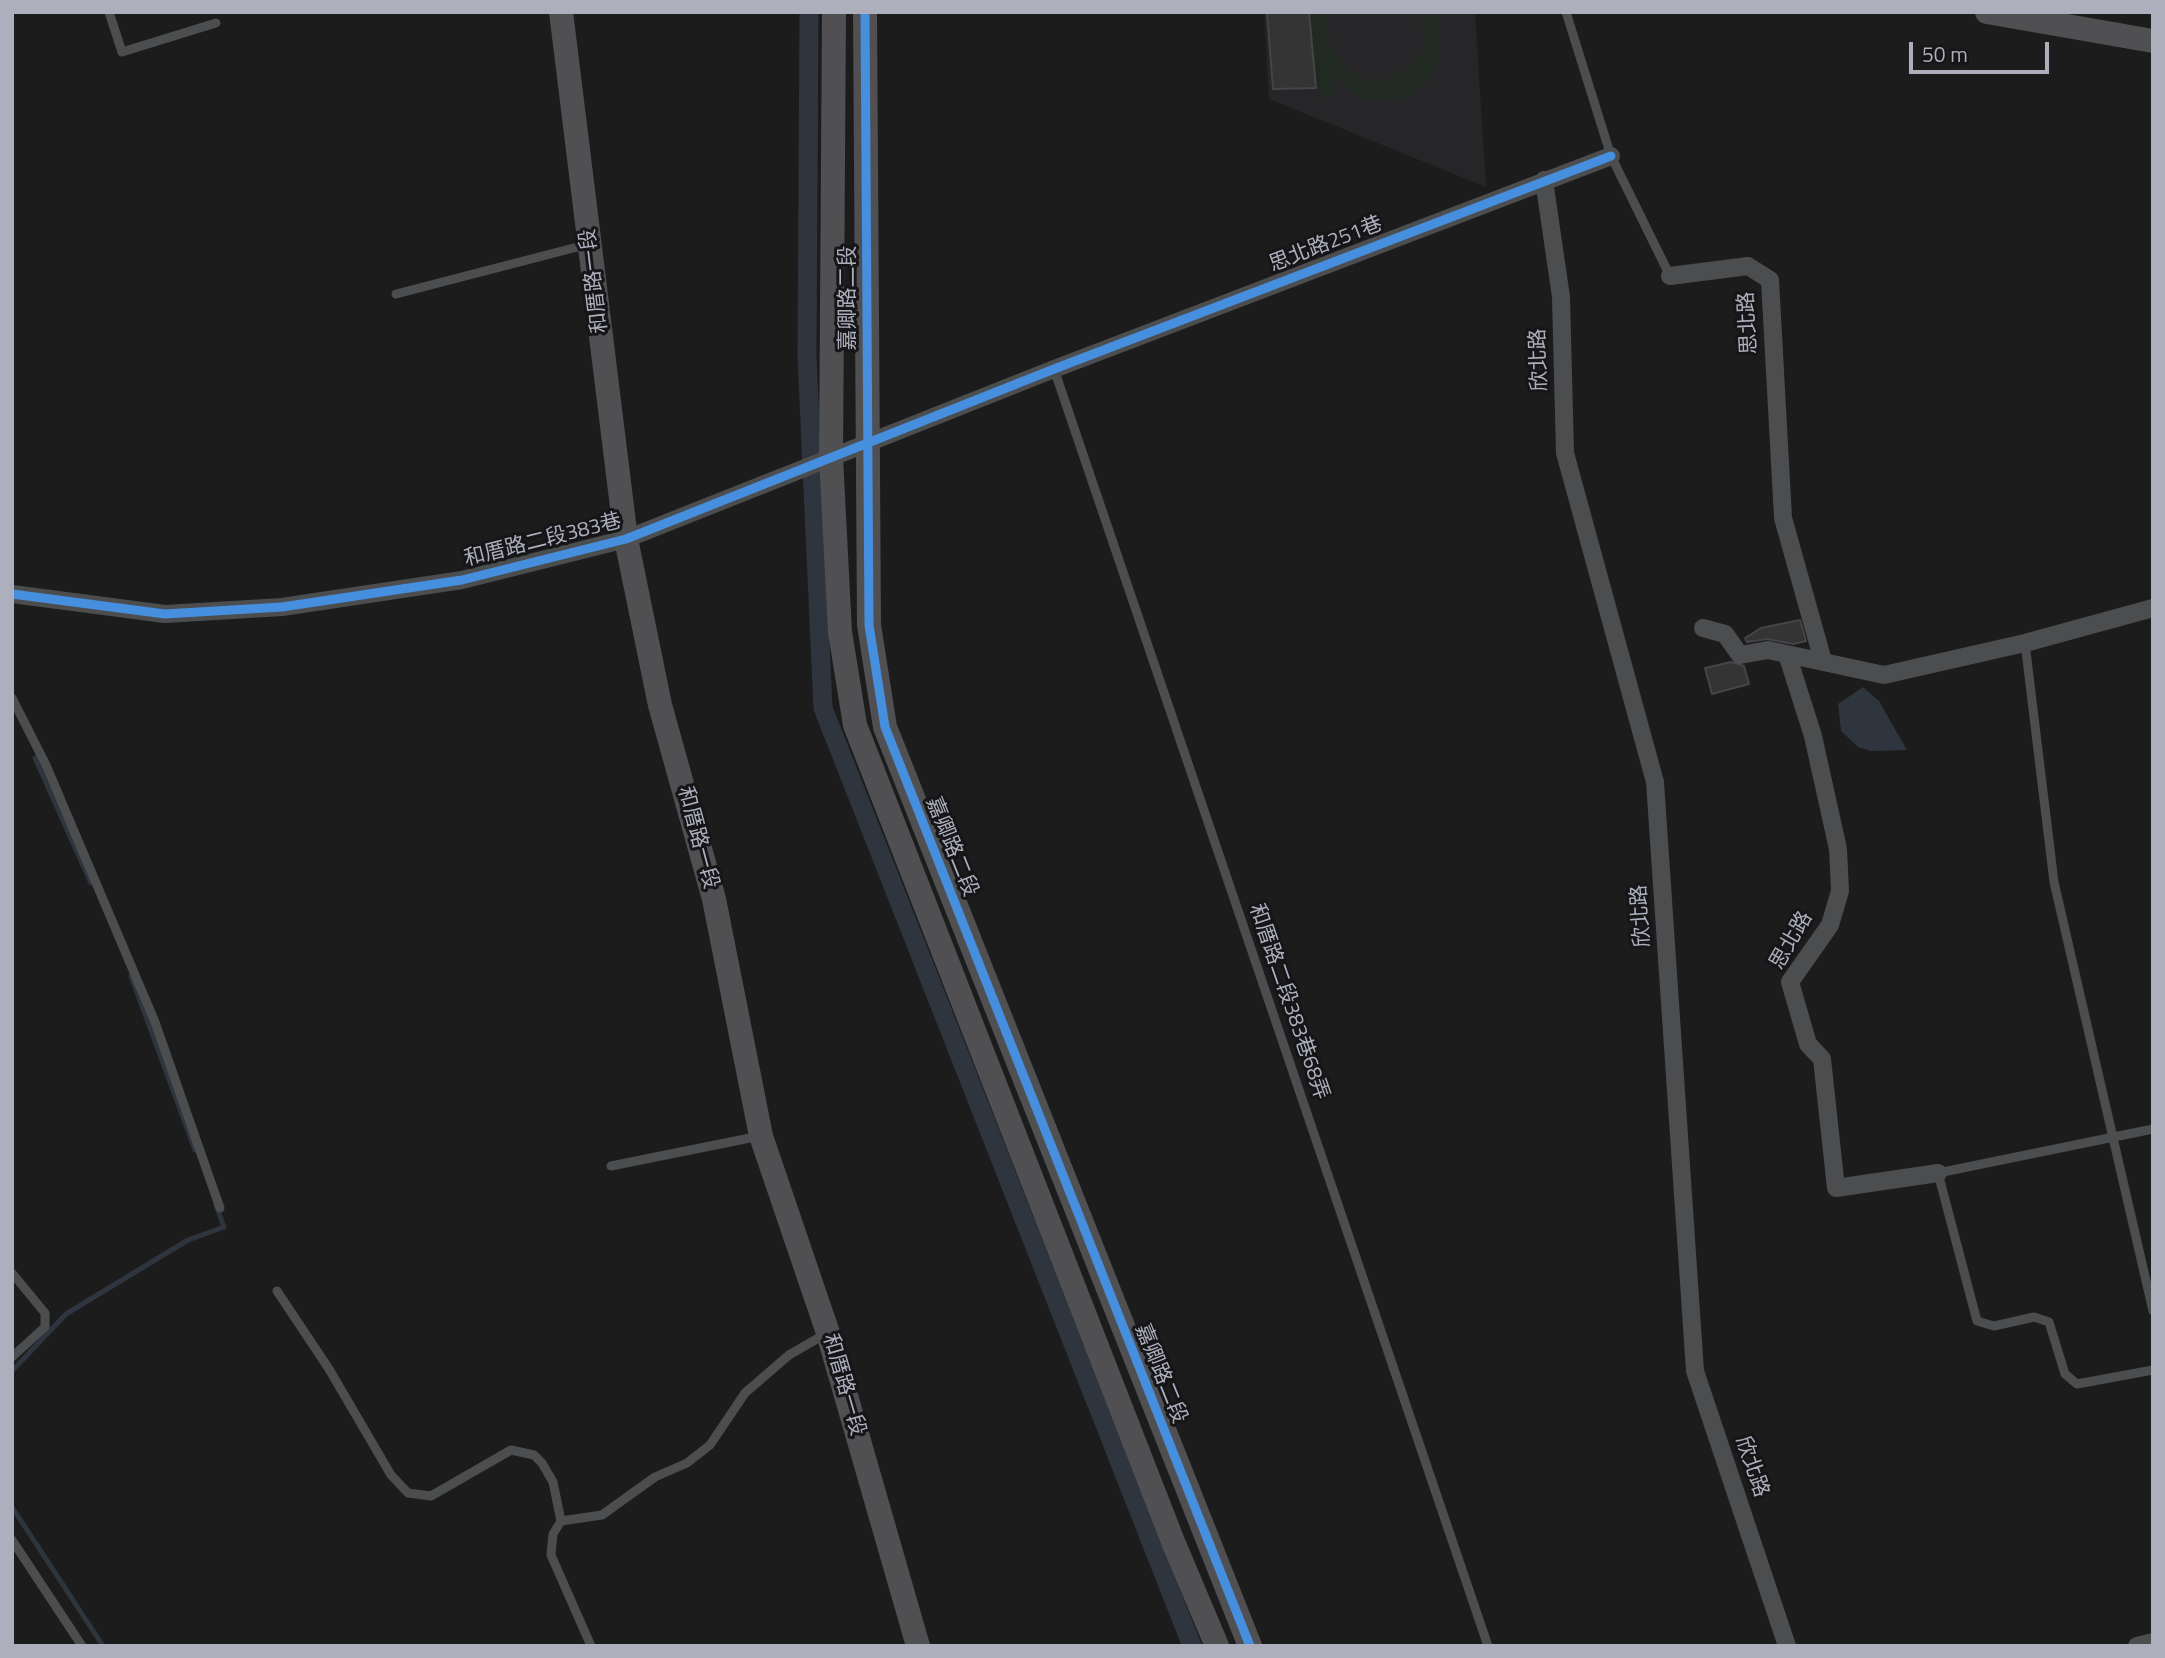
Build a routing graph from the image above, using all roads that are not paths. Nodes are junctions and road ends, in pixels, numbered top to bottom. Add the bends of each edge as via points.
1 (109, 12) edge
2 (561, 12) edge
3 (834, 12) edge
4 (865, 12) edge
5 (1566, 12) edge
6 (1987, 12) edge
7 (216, 23) dead end
8 (2153, 41) edge
9 (1611, 156) junction
10 (1544, 180) junction
11 (590, 244) junction
12 (1670, 276) joint
13 (396, 294) dead end
14 (1054, 369) junction
15 (867, 442) junction
16 (825, 459) junction
17 (626, 539) junction
18 (12, 594) edge
19 (2153, 608) edge
20 (1703, 628) dead end
21 (2025, 643) junction
22 (1787, 654) junction
23 (1823, 661) junction
24 (12, 698) edge
25 (2153, 1129) edge
26 (761, 1136) junction
27 (2110, 1136) junction
28 (611, 1166) dead end
29 (1938, 1173) junction
30 (220, 1208) dead end
31 (12, 1273) edge
32 (277, 1291) dead end
33 (2153, 1311) edge
34 (828, 1333) junction
35 (12, 1357) edge
36 (2153, 1370) edge
37 (561, 1521) junction
38 (12, 1540) edge
39 (2153, 1642) edge
40 (82, 1646) edge
41 (591, 1646) edge
42 (918, 1646) edge
43 (1217, 1646) edge
44 (1250, 1646) edge
45 (1488, 1646) edge
46 (1787, 1646) edge
47 (2137, 1646) edge

1 - 7 lane via 122,52
2 - 11 street, 和厝路一段
3 - 16 street, 嘉卿路二段
4 - 15 street, 嘉卿路二段
5 - 9 lane, 思北路
6 - 8 street
9 - 10 street, 思北路251巷
9 - 12 lane, 思北路
10 - 14 street, 思北路251巷
10 - 46 street, 欣北路 via 1561,297 1565,453 1655,782 1695,1371
11 - 13 lane
11 - 17 street, 和厝路一段
12 - 23 street, 思北路 via 1748,267 1770,280 1783,517
14 - 15 street, 和厝路二段383巷
14 - 45 lane, 和厝路二段383巷68弄
15 - 16 street, 和厝路二段383巷
15 - 44 street, 嘉卿路二段 via 869,625 885,727
16 - 17 street, 和厝路二段383巷
16 - 43 street, 嘉卿路二段 via 840,632 855,725
17 - 18 street, 和厝路二段383巷 via 462,580 282,607 165,614
17 - 26 street, 和厝路一段 via 660,705 714,900
19 - 21 street
20 - 22 street via 1725,634 1740,655 1768,650
21 - 23 street via 1884,675
21 - 27 lane via 2054,882
22 - 23 street
22 - 29 street, 思北路 via 1813,736 1838,849 1840,891 1830,925 1790,982 1808,1044 1822,1059 1836,1188
24 - 30 lane via 46,765 155,1021
25 - 27 lane
26 - 28 lane
26 - 34 street, 和厝路一段
27 - 29 lane
27 - 33 lane
29 - 36 lane via 1977,1321 1994,1326 2034,1317 2049,1322 2064,1374 2077,1384
31 - 35 lane via 45,1313 45,1327
32 - 37 lane via 391,1475 408,1493 431,1496 511,1451 534,1455 553,1482
34 - 37 lane via 789,1355 745,1393 710,1446 687,1463 655,1477 602,1515
34 - 42 street, 和厝路一段
37 - 41 lane via 553,1534 551,1555
38 - 40 lane
39 - 47 street

